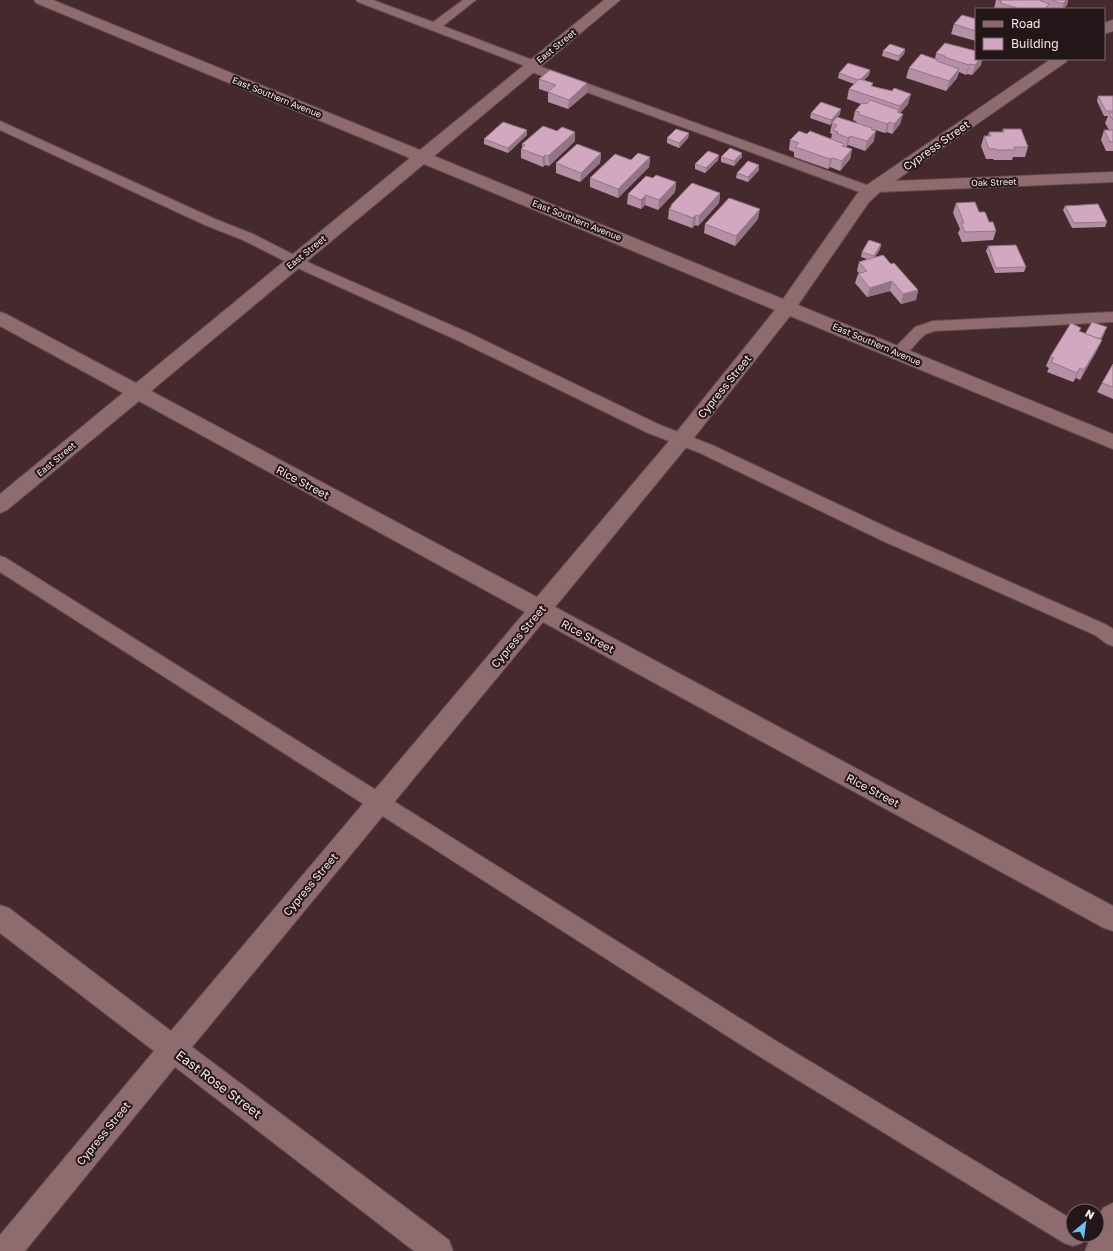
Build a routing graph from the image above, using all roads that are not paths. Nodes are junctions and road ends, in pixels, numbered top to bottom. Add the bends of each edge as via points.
1 (40, 0) edge
2 (362, 0) edge
3 (613, 0) edge
4 (468, 2) edge
5 (434, 27) junction
6 (1060, 60) edge
7 (532, 66) junction
8 (0, 125) edge
9 (422, 157) junction
10 (1113, 177) edge
11 (873, 189) junction
12 (295, 260) junction
13 (787, 307) junction
14 (1113, 317) edge
15 (0, 318) edge
16 (898, 353) junction
17 (137, 392) junction
18 (682, 439) junction
19 (1113, 442) edge
20 (0, 505) edge
21 (0, 563) edge
22 (540, 610) junction
23 (1113, 639) edge
24 (379, 802) junction
25 (0, 917) edge
26 (1113, 919) edge
27 (173, 1048) junction
28 (1113, 1218) edge
29 (1065, 1229) edge
30 (1088, 1243) edge
31 (6, 1251) edge
32 (438, 1251) edge
33 (1100, 1251) edge

1 - 9 street, East Southern Avenue
2 - 5 lane
3 - 7 street, East Street
4 - 5 lane
5 - 7 lane
6 - 11 street, Cypress Street
7 - 9 street, East Street
7 - 11 lane
8 - 12 lane
9 - 12 street, East Street
9 - 13 street, East Southern Avenue
10 - 11 street, Oak Street
11 - 13 street, Cypress Street via 863,198
12 - 17 street, East Street
12 - 18 lane via 654,429
13 - 16 street, East Southern Avenue
13 - 18 street, Cypress Street
14 - 16 lane via 934,326 920,331
15 - 17 street, Rice Street
16 - 19 street, East Southern Avenue
17 - 20 street, East Street
17 - 22 street, Rice Street
18 - 22 street, Cypress Street
18 - 23 lane via 889,536 1101,630
21 - 24 lane
22 - 24 street, Cypress Street
22 - 26 street, Rice Street
24 - 27 street, Cypress Street
24 - 29 lane via 765,1047
25 - 27 street, East Rose Street
27 - 31 street, Cypress Street
27 - 32 street, East Rose Street
28 - 33 street
30 - 33 lane

